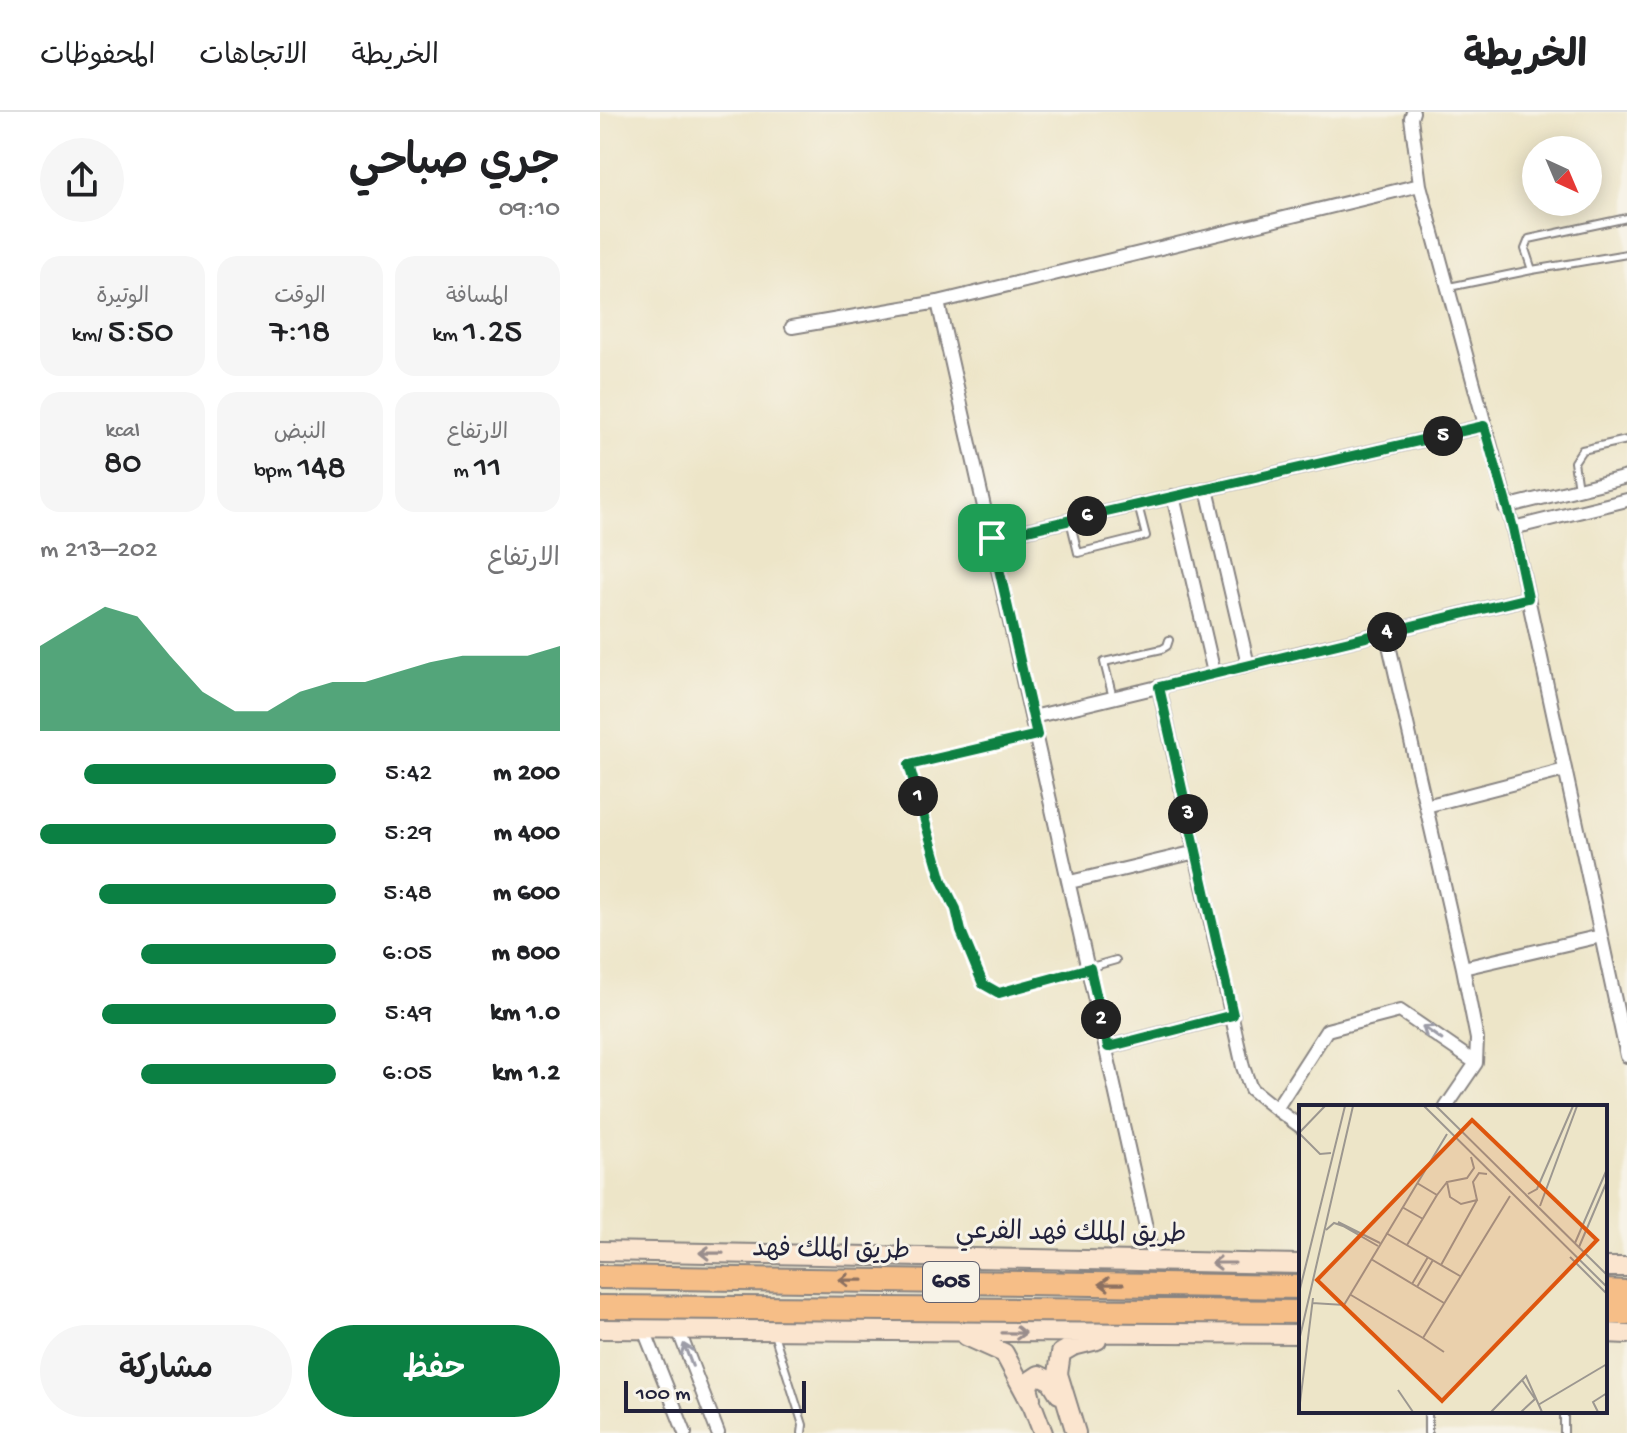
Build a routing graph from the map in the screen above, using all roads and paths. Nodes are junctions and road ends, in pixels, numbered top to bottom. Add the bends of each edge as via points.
1 (1413, 112) edge
2 (1420, 185) junction
3 (1627, 218) edge
4 (1627, 254) edge
5 (1532, 270) junction
6 (1447, 288) junction
7 (938, 302) junction
8 (792, 327) dead end
9 (1484, 426) junction
10 (1627, 440) edge
11 (1627, 477) edge
12 (1207, 489) junction
13 (1578, 489) junction
14 (1173, 496) junction
15 (1627, 500) edge
16 (1138, 505) junction
17 (1505, 507) junction
18 (1070, 520) junction
19 (1513, 528) junction
20 (992, 538) junction
21 (1528, 598) junction
22 (1386, 632) junction
23 (1169, 640) dead end
24 (1248, 665) junction
25 (1214, 673) junction
26 (1159, 687) junction
27 (1113, 698) junction
28 (1033, 717) junction
29 (1037, 735) junction
30 (1565, 770) junction
31 (1426, 806) junction
32 (1196, 852) junction
33 (1070, 882) junction
34 (1601, 936) junction
35 (1116, 960) dead end
36 (1090, 968) junction
37 (1463, 968) junction
38 (1233, 1015) junction
39 (1108, 1047) junction
40 (1627, 1056) edge
41 (1476, 1063) junction
42 (1447, 1105) edge
43 (1276, 1109) junction
44 (1299, 1126) edge
45 (600, 1251) edge
46 (1154, 1263) junction
47 (1299, 1264) edge
48 (600, 1276) edge
49 (1299, 1287) edge
50 (1607, 1291) edge
51 (1627, 1292) edge
52 (600, 1307) edge
53 (1299, 1312) edge
54 (600, 1329) edge
55 (678, 1329) junction
56 (644, 1330) junction
57 (773, 1330) junction
58 (956, 1332) junction
59 (1607, 1333) edge
60 (1117, 1334) junction
61 (1299, 1334) edge
62 (1627, 1334) edge
63 (1065, 1403) junction
64 (1033, 1407) junction
65 (685, 1433) edge
66 (718, 1433) edge
67 (802, 1433) edge
68 (1043, 1433) edge
69 (1076, 1433) edge

1 - 2 street
2 - 6 street
2 - 7 street
3 - 5 lane via 1529,239 1525,249
4 - 5 lane
5 - 6 lane
6 - 9 street
7 - 8 street
7 - 20 street
9 - 12 street
9 - 17 street
10 - 13 lane via 1582,450 1574,462
11 - 13 street
12 - 14 street
12 - 24 street
13 - 17 street
14 - 16 street
14 - 25 street
15 - 19 street
16 - 18 street
16 - 18 lane via 1146,536 1078,553
17 - 19 street
18 - 20 street
19 - 21 street
20 - 28 street
21 - 22 street
21 - 30 street
22 - 24 street
22 - 31 street
23 - 27 lane via 1162,649 1104,662
24 - 25 street
25 - 26 street
26 - 27 street
26 - 32 street
27 - 28 street
28 - 29 street
29 - 33 street
29 - 36 lane via 909,765 942,881 983,984 999,993
30 - 31 street
30 - 34 street
31 - 37 street
32 - 33 street
32 - 38 street
33 - 36 street
34 - 37 street
34 - 40 street
35 - 36 lane
36 - 39 street
37 - 41 street via 1477,1039
38 - 39 street
38 - 43 street via 1251,1089
39 - 46 street
41 - 42 street
41 -> 43 street via 1400,1011 1327,1030
43 - 44 street
46 -> 45 main road, طريق الملك فهد الفرعي
47 -> 46 main road, طريق الملك فهد الفرعي
49 -> 48 highway, طريق الملك فهد / 605
50 - 51 highway
52 - 53 highway, 605
54 - 56 main road
55 - 56 main road
55 - 57 main road
66 -> 55 street
56 - 65 street
57 - 58 main road
57 - 67 lane
58 -> 60 main road
58 - 64 main road via 1004,1353
59 - 62 main road
60 - 61 main road
60 - 63 main road via 1061,1353 1058,1374
63 - 64 main road via 1051,1381 1039,1375 1027,1383
63 - 69 main road
64 - 68 main road

